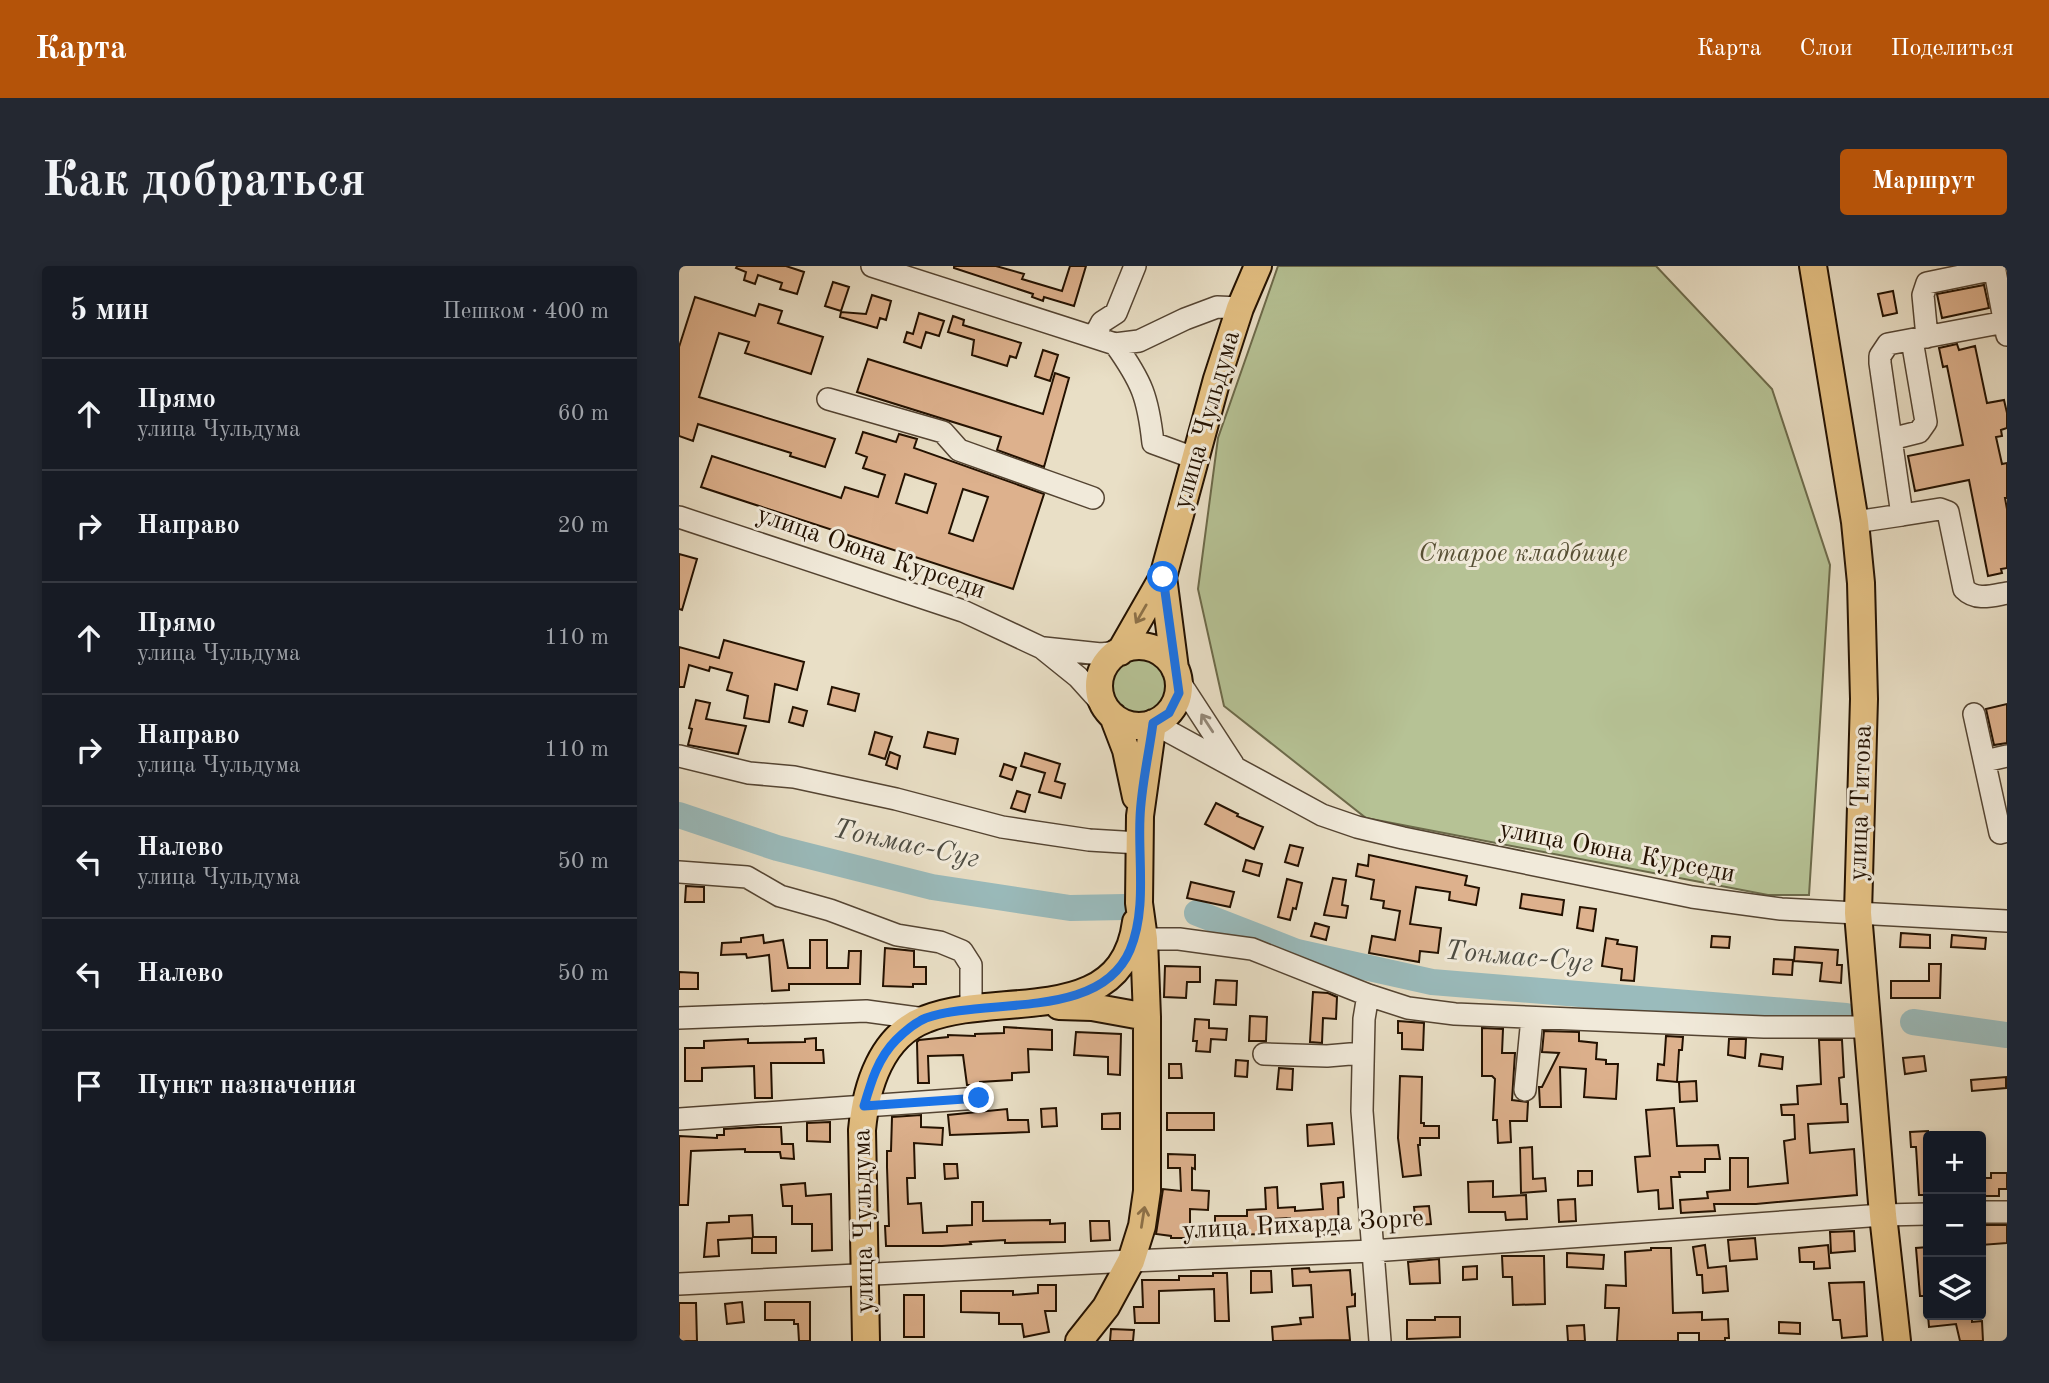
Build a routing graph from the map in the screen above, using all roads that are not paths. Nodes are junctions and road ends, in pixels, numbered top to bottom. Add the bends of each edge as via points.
1 (872, 266) edge
2 (1135, 266) edge
3 (1258, 266) edge
4 (1813, 266) edge
5 (1994, 268) edge
6 (1240, 308) junction
7 (2006, 328) edge
8 (1094, 337) junction
9 (1919, 338) junction
10 (1115, 344) junction
11 (828, 399) dead end
12 (1891, 439) junction
13 (1194, 458) junction
14 (1093, 498) dead end
15 (1902, 515) junction
16 (679, 517) edge
17 (1855, 523) junction
18 (1163, 577) junction
19 (2007, 593) edge
20 (1042, 648) junction
21 (1119, 652) junction
22 (1177, 675) junction
23 (1109, 711) junction
24 (1974, 714) dead end
25 (1153, 723) junction
26 (679, 756) edge
27 (2007, 757) edge
28 (1985, 761) junction
29 (1234, 765) junction
30 (1140, 816) junction
31 (2007, 831) edge
32 (1139, 844) junction
33 (679, 872) edge
34 (1139, 903) junction
35 (1858, 913) junction
36 (2007, 921) edge
37 (1144, 939) junction
38 (1368, 995) junction
39 (1027, 1004) junction
40 (971, 1009) junction
41 (1147, 1017) junction
42 (679, 1018) edge
43 (925, 1018) junction
44 (1532, 1018) junction
45 (1868, 1027) junction
46 (1362, 1053) junction
47 (1264, 1054) dead end
48 (1525, 1090) dead end
49 (979, 1098) dead end
50 (864, 1106) junction
51 (679, 1119) edge
52 (2007, 1212) edge
53 (1986, 1213) edge
54 (1923, 1214) edge
55 (1883, 1215) junction
56 (1372, 1251) junction
57 (1131, 1261) junction
58 (864, 1275) junction
59 (679, 1284) edge
60 (866, 1341) edge
61 (1079, 1341) edge
62 (1380, 1341) edge
63 (1897, 1341) edge

1 - 8 street
2 - 8 street via 1116,313 1102,322
3 - 6 main road, улица Чульдума
4 - 17 main road, улица Титова
5 - 7 street
5 - 9 street via 1927,283
6 - 10 street via 1217,307 1139,341
6 - 13 main road, улица Чульдума
7 - 9 street
8 - 10 street
9 - 12 street via 1926,422 1919,432
9 - 12 street via 1888,344 1880,356
10 - 13 street via 1137,375 1149,409 1153,443
11 - 14 street via 943,432 959,450
12 - 15 street
13 - 18 main road, улица Чульдума
15 - 17 street
15 - 19 street via 1940,509 1948,512 1964,589 1976,597
16 - 20 street, улица Оюна Курседи via 963,611
17 - 35 main road, улица Титова via 1864,662
18 -> 21 main road, улица Чульдума
18 - 22 main road, улица Чульдума
20 - 21 street, улица Оюна Курседи
20 - 23 street, улица Оюна Курседи via 1078,677
21 - 22 main road via 1143,646 1156,650
21 - 23 main road via 1102,671 1101,695
22 - 25 main road via 1175,704
29 -> 22 street, улица Оюна Курседи
23 - 25 main road via 1132,725
23 - 30 main road, улица Чульдума via 1126,750
24 - 28 street
25 - 29 street, улица Оюна Курседи
25 - 30 main road, улица Чульдума
26 - 32 street via 896,799 1002,827
27 - 28 street
28 - 31 street via 2000,833
29 - 35 street, улица Оюна Курседи via 1322,815 1368,830 1692,897
30 - 32 main road, улица Чульдума
32 - 34 main road, улица Чульдума
33 - 40 street via 747,877 780,896 962,951 971,965
34 - 37 main road, улица Чульдума
34 - 39 main road, улица Чульдума via 1130,950 1108,978 1072,997
35 - 36 street, улица Оюна Курседи
35 - 45 main road, улица Титова
37 - 38 street via 1252,949
37 - 41 main road, улица Чульдума
38 - 44 street via 1408,1008
38 - 46 street
39 - 40 main road, улица Чульдума
39 - 41 main road via 1092,1007
40 - 43 main road, улица Чульдума
57 -> 41 main road, улица Чульдума via 1147,1191
42 - 43 street via 866,1011
43 - 50 main road, улица Чульдума via 885,1054
44 - 45 street
44 - 48 street
45 - 55 main road, улица Титова
46 - 47 street
46 - 56 street
49 - 50 street
50 - 51 street
50 - 58 main road, улица Чульдума
52 - 53 street
54 - 55 street, улица Рихарда Зорге
55 - 56 street, улица Рихарда Зорге
55 - 63 main road, улица Титова
56 - 57 street, улица Рихарда Зорге
56 - 62 street
57 - 58 street, улица Рихарда Зорге
57 - 61 main road, улица Чульдума via 1106,1307
58 - 59 street, улица Рихарда Зорге
58 - 60 main road, улица Чульдума

